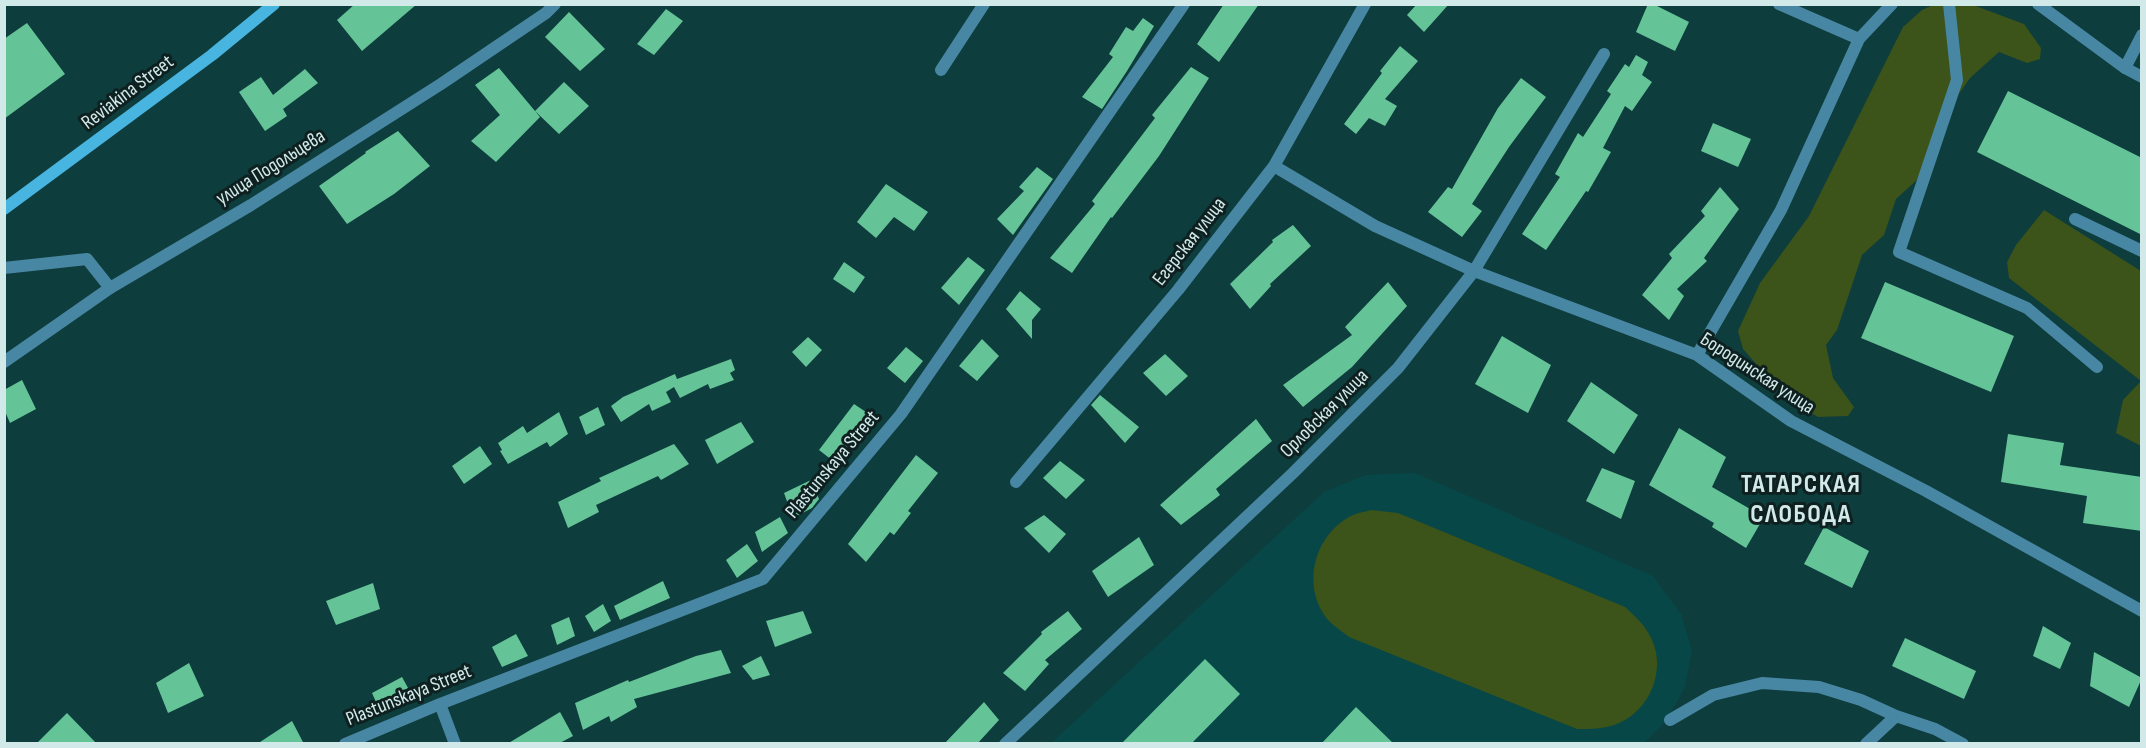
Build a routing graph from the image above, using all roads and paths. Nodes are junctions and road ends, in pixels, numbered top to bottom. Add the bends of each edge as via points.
1 (274, 4) edge
2 (555, 4) edge
3 (984, 4) edge
4 (1184, 4) edge
5 (1365, 4) edge
6 (1779, 4) edge
7 (1892, 4) edge
8 (1949, 4) edge
9 (2038, 4) edge
10 (2142, 35) edge
11 (1859, 39) junction
12 (1604, 54) dead end
13 (2125, 68) junction
14 (941, 70) dead end
15 (2142, 77) edge
16 (1274, 166) junction
17 (4, 209) edge
18 (2075, 219) dead end
19 (2142, 251) edge
20 (4, 268) edge
21 (1474, 271) junction
22 (110, 288) junction
23 (1697, 355) junction
24 (4, 362) edge
25 (2097, 367) dead end
26 (1016, 482) dead end
27 (2142, 610) edge
28 (440, 704) junction
29 (1896, 716) junction
30 (1670, 720) dead end
31 (345, 744) edge
32 (455, 744) edge
33 (1005, 744) edge
34 (1866, 744) edge
35 (1963, 744) edge

1 - 17 main road, Reviakina Street via 212,55
2 - 22 street, улица Подольцева via 441,84
3 - 14 street
4 - 28 street, Plastunskaya Street via 901,414 763,579
5 - 16 street, Егерская улица
6 - 11 street
7 - 11 street
8 - 25 street via 1957,80 1899,252 2027,308
9 - 13 street
10 - 13 street
11 - 23 street via 1781,210
12 - 21 street, Орловская улица
13 - 15 street
16 - 21 street, Бородинская улица via 1375,226
16 - 26 street, Егерская улица via 1178,290
18 - 19 street
20 - 22 street via 87,259
21 - 23 street, Бородинская улица
21 - 33 street, Орловская улица via 1398,368 1293,473
22 - 24 street, улица Подольцева
23 - 27 street, Бородинская улица via 1791,421
28 - 31 street, Plastunskaya Street
28 - 32 street
29 - 30 street via 1819,687 1762,683 1713,695
29 - 34 street
29 - 35 street via 1935,729

